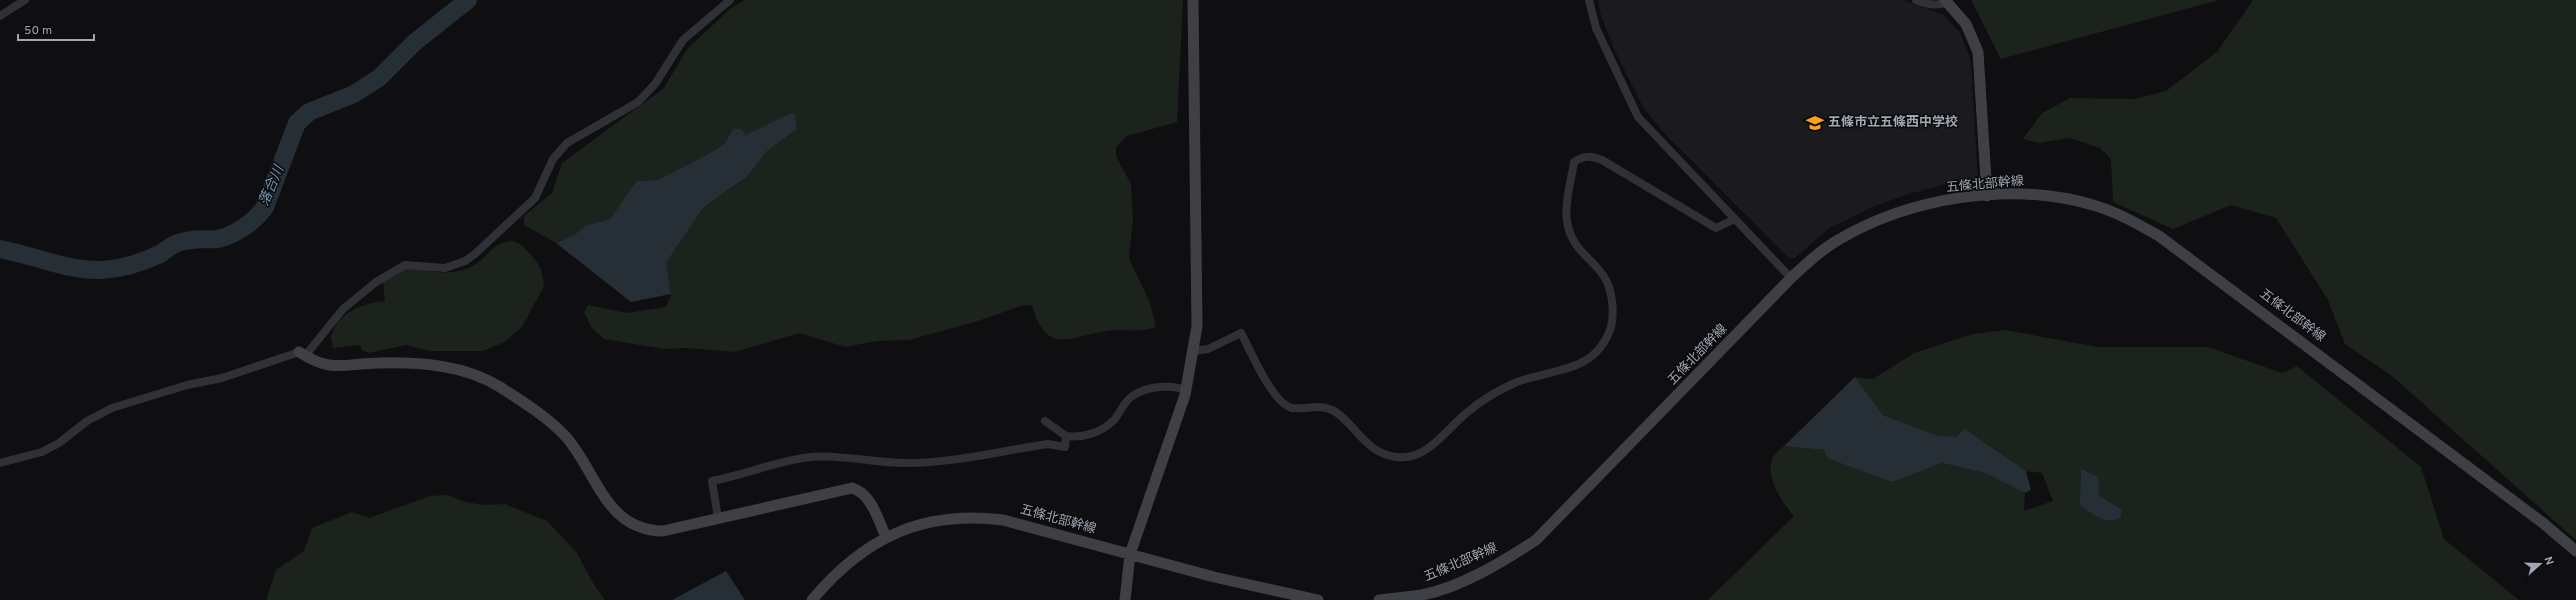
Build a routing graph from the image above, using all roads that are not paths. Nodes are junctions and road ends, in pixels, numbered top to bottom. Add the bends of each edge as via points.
1 (25, 0) edge
2 (730, 0) edge
3 (1193, 0) edge
4 (1589, 0) edge
5 (1916, 0) edge
6 (1946, 1) edge
7 (0, 16) edge
8 (1987, 196) junction
9 (1735, 219) junction
10 (1791, 278) junction
11 (1194, 351) junction
12 (302, 354) junction
13 (1186, 390) junction
14 (1045, 421) dead end
15 (1066, 436) junction
16 (0, 463) edge
17 (718, 518) junction
18 (886, 537) junction
19 (2576, 552) edge
20 (1130, 554) junction
21 (812, 600) edge
22 (1125, 600) edge
23 (1318, 600) edge
24 (1379, 600) edge

1 - 7 street
2 - 12 street via 683,40 655,84 638,102 567,143 560,150 535,198 475,254 465,261 445,268 405,265 376,282 343,309
3 - 11 street via 1199,296
4 - 9 street via 1596,28 1638,117
5 - 6 street via 1940,5
6 - 8 street via 1966,24 1978,52
8 - 10 street, 五條北部幹線 via 1930,204 1881,220 1837,240
8 - 19 street, 五條北部幹線 via 2039,195 2086,204 2121,215 2159,236 2530,514
9 - 10 street
9 - 11 street via 1716,228 1602,160 1592,156 1580,157 1574,162 1566,215 1573,241 1606,276 1612,292 1614,310 1611,326 1602,346 1589,360 1576,366 1518,382 1498,391 1463,416 1437,443 1410,456 1394,456 1378,451 1338,413 1329,408 1301,408 1282,404 1273,393 1241,333 1208,349
10 - 24 street, 五條北部幹線 via 1571,507 1536,540 1506,560 1438,590
11 - 13 street
12 - 16 street via 112,408 87,421 59,443 42,452
12 - 17 street via 313,362 336,367 380,363 435,366 470,372 540,413 556,426 577,451 610,505 631,525 652,531 664,531
13 - 15 street via 1167,386 1135,394 1105,428 1089,435
13 - 20 street
14 - 15 street
15 - 17 street via 1064,447 1048,444 937,462 804,458 741,476 712,481
17 - 18 street via 852,488 860,490 868,499
18 - 20 street, 五條北部幹線 via 923,523 970,517 1003,520
18 - 21 street, 五條北部幹線 via 840,569
20 - 22 street
20 - 23 street, 五條北部幹線 via 1214,577

